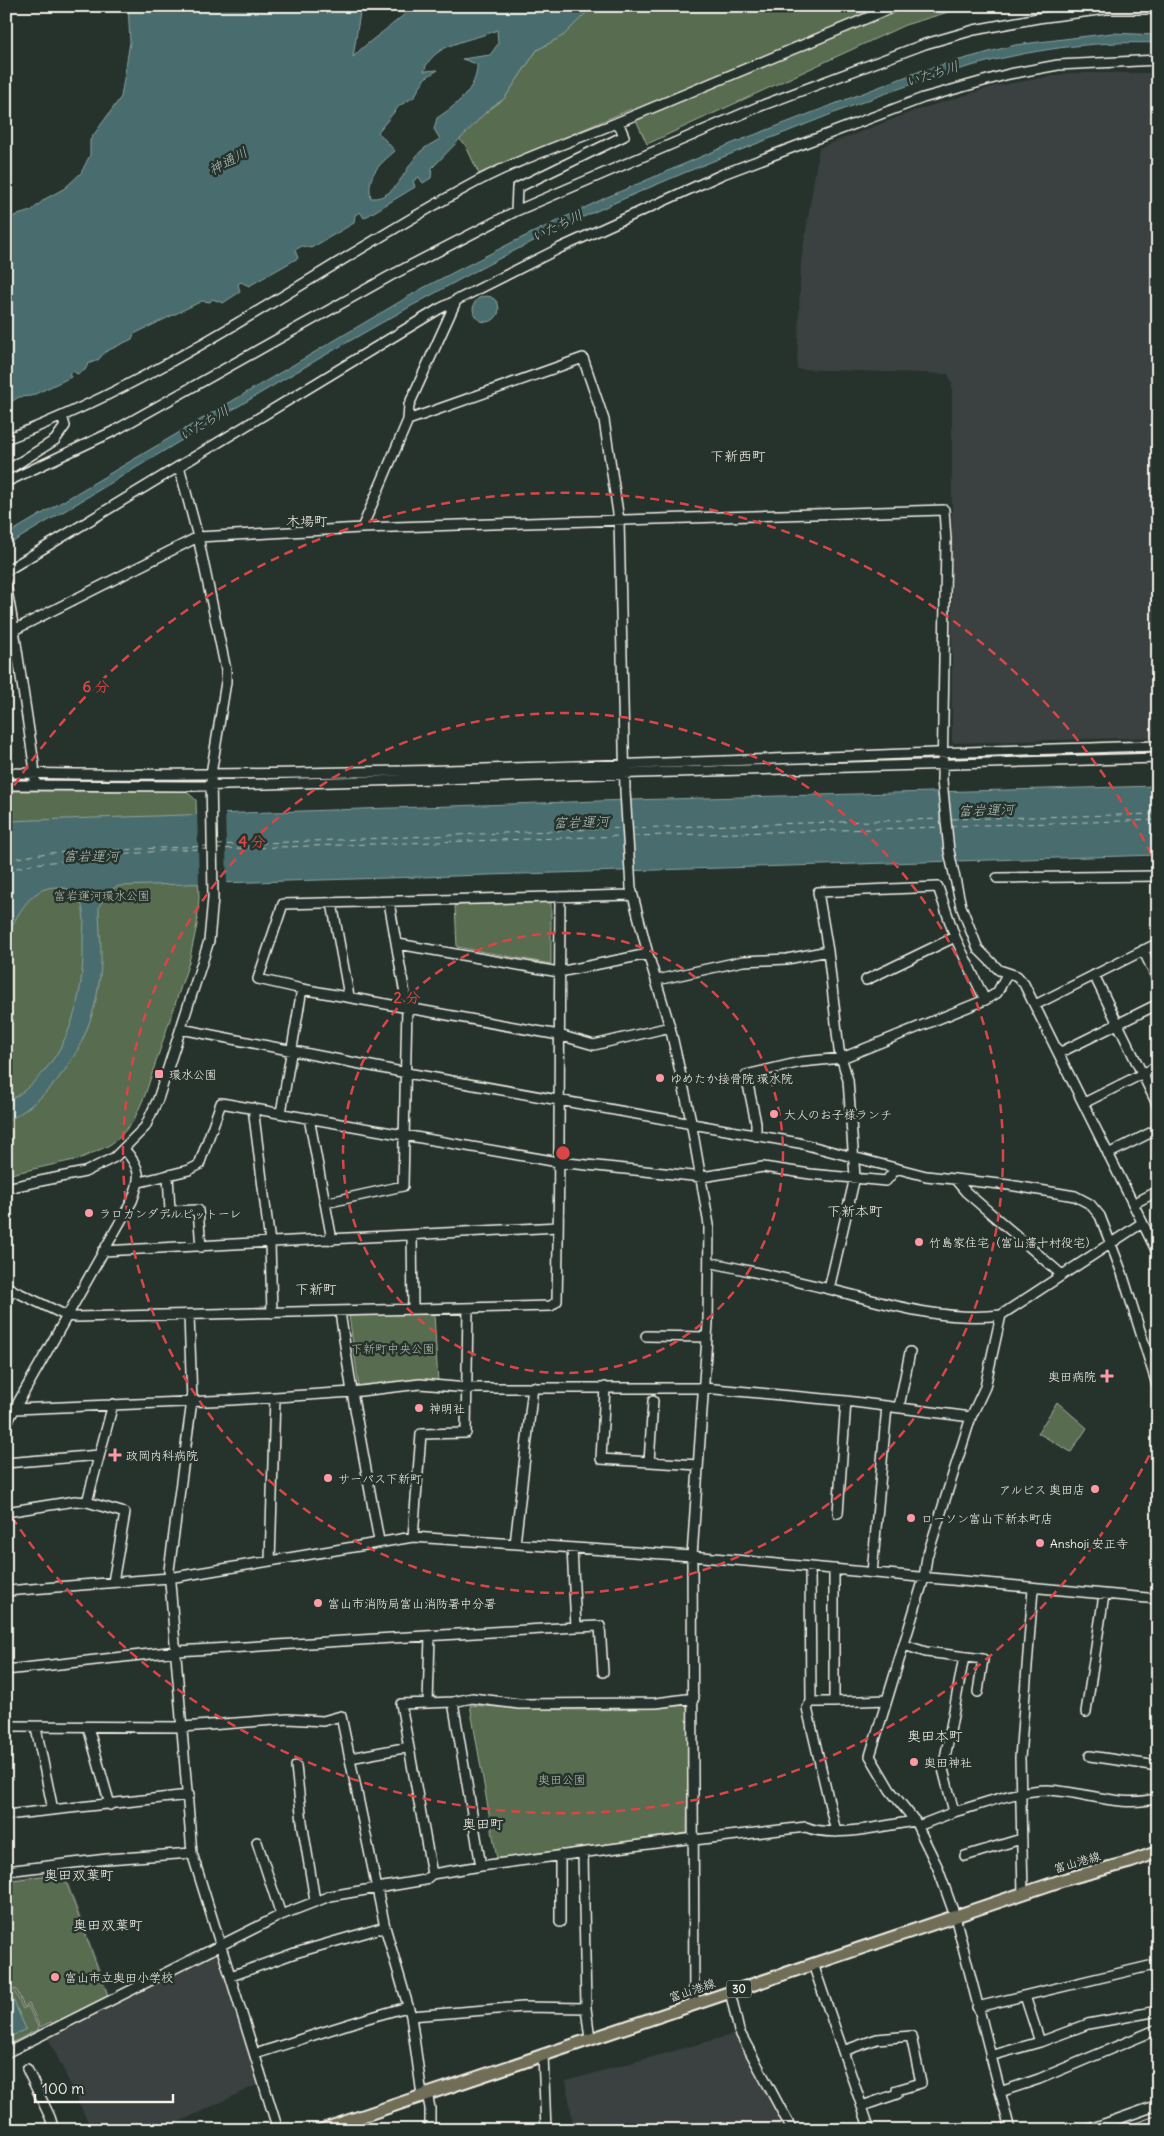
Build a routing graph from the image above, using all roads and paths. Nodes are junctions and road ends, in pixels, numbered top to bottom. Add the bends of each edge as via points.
1 (896, 6) edge
2 (1158, 9) edge
3 (1158, 60) edge
4 (618, 122) junction
5 (516, 211) junction
6 (457, 300) junction
7 (62, 416) junction
8 (408, 420) junction
9 (6, 439) edge
10 (179, 466) junction
11 (6, 471) edge
12 (6, 482) edge
13 (619, 520) junction
14 (362, 528) junction
15 (198, 537) junction
16 (6, 571) edge
17 (6, 584) edge
18 (14, 630) junction
19 (1158, 746) edge
20 (944, 752) junction
21 (1158, 758) edge
22 (943, 764) junction
23 (624, 765) junction
24 (6, 774) edge
25 (35, 774) junction
26 (211, 774) junction
27 (625, 775) junction
28 (6, 785) edge
29 (35, 785) junction
30 (211, 785) junction
31 (1158, 876) edge
32 (997, 878) dead end
33 (632, 895) junction
34 (560, 897) junction
35 (389, 902) junction
36 (332, 903) junction
37 (956, 937) junction
38 (1158, 943) edge
39 (398, 944) junction
40 (1143, 950) junction
41 (828, 951) junction
42 (648, 954) junction
43 (559, 972) junction
44 (1008, 974) junction
45 (1094, 975) junction
46 (657, 980) junction
47 (866, 980) dead end
48 (1158, 981) edge
49 (302, 990) junction
50 (349, 996) junction
51 (985, 1000) junction
52 (1158, 1004) edge
53 (1035, 1005) junction
54 (407, 1006) junction
55 (1118, 1024) junction
56 (670, 1027) junction
57 (181, 1029) junction
58 (559, 1034) junction
59 (291, 1051) junction
60 (1058, 1053) junction
61 (842, 1058) junction
62 (1158, 1066) edge
63 (407, 1073) junction
64 (1142, 1074) junction
65 (560, 1100) junction
66 (1084, 1103) junction
67 (1158, 1106) edge
68 (253, 1108) junction
69 (280, 1112) junction
70 (309, 1118) junction
71 (692, 1124) junction
72 (1158, 1129) edge
73 (406, 1135) junction
74 (756, 1136) junction
75 (124, 1149) junction
76 (1108, 1154) junction
77 (855, 1158) junction
78 (558, 1162) junction
79 (896, 1169) junction
80 (168, 1175) junction
81 (702, 1177) junction
82 (855, 1177) junction
83 (955, 1179) junction
84 (140, 1182) junction
85 (6, 1188) edge
86 (1158, 1191) edge
87 (325, 1203) junction
88 (1133, 1204) junction
89 (1142, 1223) junction
90 (558, 1227) junction
91 (412, 1235) junction
92 (332, 1240) junction
93 (1111, 1242) junction
94 (270, 1243) junction
95 (201, 1247) junction
96 (103, 1251) junction
97 (1158, 1254) edge
98 (709, 1262) junction
99 (1062, 1275) junction
100 (9, 1288) edge
101 (828, 1289) junction
102 (6, 1301) edge
103 (413, 1308) junction
104 (468, 1308) junction
105 (340, 1312) junction
106 (272, 1313) junction
107 (189, 1315) junction
108 (1001, 1315) junction
109 (67, 1316) junction
110 (646, 1336) dead end
111 (707, 1337) junction
112 (910, 1352) dead end
113 (533, 1387) junction
114 (605, 1387) junction
115 (468, 1388) junction
116 (704, 1388) junction
117 (1158, 1388) edge
118 (352, 1392) junction
119 (275, 1397) junction
120 (652, 1401) dead end
121 (846, 1401) junction
122 (192, 1402) junction
123 (113, 1404) junction
124 (887, 1406) junction
125 (899, 1407) junction
126 (16, 1409) junction
127 (971, 1417) junction
128 (6, 1424) edge
129 (99, 1455) junction
130 (649, 1462) junction
131 (6, 1463) edge
132 (698, 1465) junction
133 (87, 1502) junction
134 (6, 1512) edge
135 (838, 1513) dead end
136 (412, 1537) junction
137 (379, 1541) junction
138 (515, 1544) junction
139 (572, 1548) junction
140 (692, 1556) junction
141 (270, 1561) junction
142 (810, 1567) junction
143 (834, 1569) junction
144 (872, 1573) junction
145 (169, 1578) junction
146 (924, 1578) junction
147 (113, 1582) junction
148 (1033, 1589) junction
149 (6, 1591) edge
150 (1104, 1595) junction
151 (1158, 1599) edge
152 (576, 1626) junction
153 (430, 1636) junction
154 (904, 1645) junction
155 (177, 1651) junction
156 (964, 1657) junction
157 (6, 1670) edge
158 (603, 1672) dead end
159 (978, 1692) dead end
160 (694, 1698) junction
161 (888, 1700) junction
162 (453, 1702) junction
163 (811, 1702) junction
164 (834, 1702) junction
165 (428, 1703) junction
166 (1086, 1712) dead end
167 (6, 1726) edge
168 (88, 1727) junction
169 (183, 1727) junction
170 (36, 1728) junction
171 (409, 1747) junction
172 (1090, 1756) dead end
173 (350, 1758) junction
174 (296, 1766) dead end
175 (1158, 1766) edge
176 (1021, 1794) junction
177 (189, 1795) junction
178 (1158, 1798) edge
179 (110, 1805) junction
180 (53, 1810) junction
181 (954, 1812) junction
182 (6, 1814) edge
183 (917, 1824) junction
184 (836, 1832) junction
185 (694, 1839) junction
186 (1021, 1839) junction
187 (257, 1842) dead end
188 (582, 1852) junction
189 (1158, 1852) edge
190 (192, 1853) junction
191 (560, 1855) junction
192 (965, 1856) dead end
193 (481, 1866) junction
194 (6, 1871) edge
195 (432, 1874) junction
196 (376, 1888) junction
197 (1023, 1894) junction
198 (315, 1902) junction
199 (281, 1915) junction
200 (954, 1916) junction
201 (560, 1922) dead end
202 (384, 1927) junction
203 (221, 1944) junction
204 (813, 1964) junction
205 (1158, 1964) edge
206 (231, 1976) junction
207 (730, 1992) junction
208 (1025, 1996) junction
209 (694, 2004) junction
210 (977, 2007) junction
211 (586, 2008) junction
212 (1158, 2011) edge
213 (410, 2012) junction
214 (1158, 2030) edge
215 (590, 2038) junction
216 (1040, 2042) junction
217 (843, 2050) junction
218 (6, 2053) edge
219 (255, 2054) junction
220 (543, 2054) junction
221 (990, 2056) junction
222 (27, 2069) dead end
223 (1000, 2092) junction
224 (424, 2094) junction
225 (1158, 2105) edge
226 (862, 2106) junction
227 (54, 2130) edge
228 (278, 2130) edge
229 (322, 2130) edge
230 (430, 2130) edge
231 (546, 2130) edge
232 (792, 2130) edge
233 (870, 2130) edge
234 (1010, 2130) edge
235 (1087, 2130) edge

1 - 4 street
2 - 5 street via 1106,9 1038,18 974,30 925,44 758,107
3 - 6 street via 1058,65 1009,74 923,98 723,174 560,248
4 - 5 street via 624,136 518,188
4 - 7 street via 530,156 465,187 186,353
5 - 12 street via 390,276 114,431
6 - 8 street via 409,404
6 - 10 street
7 - 9 street
7 - 11 street via 65,426 55,440
8 - 13 street via 583,358 604,420
8 - 14 street
10 - 15 street
10 - 16 street
13 - 14 street
13 - 20 street via 944,510
13 - 23 street
14 - 15 street
15 - 18 street
15 - 26 street via 226,670
17 - 18 street
18 - 25 street
19 - 20 street
20 - 22 street
20 - 23 street
21 - 22 street
22 - 27 street
22 - 44 street via 949,851 956,887 978,949 999,970
23 - 26 street
23 - 27 street
24 - 25 street
25 - 26 street
25 - 29 street
26 - 30 street
27 - 30 street
27 - 33 street
28 - 29 street
29 - 30 street
30 - 57 street via 213,898 209,941
31 - 32 street
33 - 34 street
33 - 42 street
34 - 35 street
34 - 43 street
35 - 36 street
35 - 39 street
36 - 49 street via 283,904 258,978
36 - 50 street
37 - 41 street via 938,887 818,892
37 - 47 street
37 - 51 street
38 - 40 street
39 - 43 street
39 - 54 street
40 - 45 street
40 - 48 street
41 - 46 street via 787,959 743,961
41 - 61 street
42 - 43 street
42 - 46 street
43 - 58 street
44 - 51 street via 997,993
44 - 53 street via 1017,976 1024,984
45 - 53 street
45 - 55 street
46 - 56 street
49 - 50 street
49 - 59 street
50 - 54 street
51 - 61 street
52 - 55 street
53 - 60 street
54 - 58 street
54 - 63 street
55 - 60 street
55 - 64 street
56 - 58 street via 594,1045
56 - 71 street
57 - 59 street
57 - 75 street via 158,1099 145,1127
58 - 65 street
59 - 63 street
59 - 69 street
60 - 66 street
61 - 74 street via 801,1062 746,1075
61 - 77 street via 848,1080
62 - 64 street
63 - 65 street
63 - 73 street
64 - 66 street
64 - 67 street
65 - 71 street
65 - 78 street
66 - 76 street
68 - 69 street
68 - 80 street via 221,1103 199,1165
68 - 94 street
69 - 70 street
70 - 73 street
70 - 87 street
71 - 74 street
71 - 81 street
72 - 76 street
73 - 78 street
73 - 87 street via 403,1186
74 - 77 street
75 - 84 street via 137,1168
75 - 85 street via 85,1172
76 - 88 street
77 - 79 street
77 - 82 street
78 - 81 street
78 - 90 street
79 - 82 street via 886,1180
79 - 83 street
80 - 84 street
80 - 95 street via 170,1211 198,1210
81 - 82 street via 763,1167
81 - 98 street via 709,1225
82 - 101 street
83 - 93 street via 1075,1196 1090,1204 1100,1216
83 - 99 street
84 - 96 street
86 - 88 street
87 - 92 street
88 - 89 street
89 - 93 street
89 - 97 street
90 - 91 street
90 - 104 street via 556,1301 551,1306
91 - 92 street
91 - 103 street
92 - 94 street
93 - 99 street
93 - 117 street
94 - 95 street
94 - 106 street
95 - 96 street
96 - 109 street
98 - 101 street
98 - 111 street
99 - 108 street
100 - 102 street
100 - 109 street
101 - 108 street via 918,1312
103 - 104 street
103 - 105 street
104 - 115 street
105 - 106 street
105 - 118 street
106 - 107 street
107 - 109 street
107 - 122 street
108 - 127 street via 985,1387
109 - 126 street
110 - 111 street
111 - 116 street
112 - 125 street
113 - 114 street
113 - 115 street
113 - 138 street
114 - 116 street
114 - 130 street via 600,1459
115 - 118 street via 420,1384
115 - 136 street via 466,1433 421,1434
116 - 121 street
116 - 132 street
118 - 119 street
118 - 137 street
119 - 122 street
119 - 141 street
120 - 130 street
121 - 124 street
121 - 135 street
122 - 123 street
122 - 145 street
123 - 126 street
123 - 129 street
124 - 125 street
124 - 144 street
125 - 127 street
126 - 128 street
127 - 146 street via 927,1556
129 - 131 street
129 - 133 street
130 - 132 street
132 - 140 street
133 - 134 street
133 - 147 street via 126,1513
136 - 137 street
136 - 138 street
137 - 141 street
138 - 139 street
139 - 140 street
139 - 152 street
140 - 142 street
140 - 160 street
141 - 145 street
142 - 143 street
142 - 163 street
143 - 144 street
143 - 164 street
144 - 146 street
145 - 147 street
145 - 155 street
146 - 148 street
146 - 154 street
147 - 149 street
148 - 150 street
148 - 176 street via 1020,1758
150 - 151 street
150 - 166 street
152 - 153 street
152 - 158 street via 600,1626
153 - 155 street
153 - 165 street
154 - 156 street via 926,1652
154 - 161 street
155 - 157 street
155 - 169 street
156 - 159 street via 983,1659
156 - 181 street via 943,1769
160 - 162 street via 656,1703 519,1704 472,1698
160 - 185 street
161 - 164 street
161 - 183 street via 870,1756 890,1790
162 - 165 street
162 - 193 street
163 - 164 street
163 - 184 street via 807,1708
165 - 171 street via 401,1704
167 - 170 street
168 - 169 street
168 - 170 street
168 - 179 street
169 - 173 street via 288,1719 323,1721 341,1716
169 - 177 street
170 - 180 street
171 - 173 street
171 - 195 street
172 - 175 street
173 - 196 street
174 - 198 street
176 - 178 street via 1045,1790 1111,1800 1145,1802
176 - 181 street
176 - 186 street
177 - 179 street
177 - 190 street
179 - 180 street
180 - 182 street
181 - 183 street
183 - 184 street
183 - 200 street via 937,1866
184 - 185 street via 815,1831 806,1826
185 - 188 street
185 - 209 street
186 - 192 street
186 - 197 street
187 - 199 street
188 - 191 street
188 - 211 street
189 - 197 main road, 富山港線 / 30
190 - 194 street
190 - 203 street
191 - 193 street
191 - 201 street
193 - 195 street
195 - 196 street via 425,1880
196 - 198 street
196 - 202 street
197 - 200 main road, 富山港線 / 30
198 - 199 street
199 - 203 street
200 - 204 main road, 富山港線 / 30
200 - 210 street
202 - 206 street
202 - 213 street
203 - 206 street
203 - 218 street
204 - 207 main road, 富山港線 / 30
204 - 217 street
205 - 208 street
206 - 219 street
207 - 209 main road, 富山港線 / 30
207 - 232 street via 739,2031
208 - 210 street
208 - 216 street
209 - 215 main road, 富山港線 / 30
210 - 221 street
211 - 213 street
211 - 215 street
212 - 216 street via 1088,2024
213 - 219 street via 353,2021
213 - 224 street
214 - 223 street
215 - 220 main road, 富山港線 / 30
216 - 221 street
217 - 226 street
217 - 226 street via 877,2039 911,2036 921,2083
219 - 228 street
220 - 224 main road, 富山港線 / 30
220 - 231 street
221 - 223 street
222 - 227 street
223 - 234 street
224 - 229 main road, 富山港線 / 30
224 - 230 street via 430,2108
225 - 235 street
226 - 233 street

